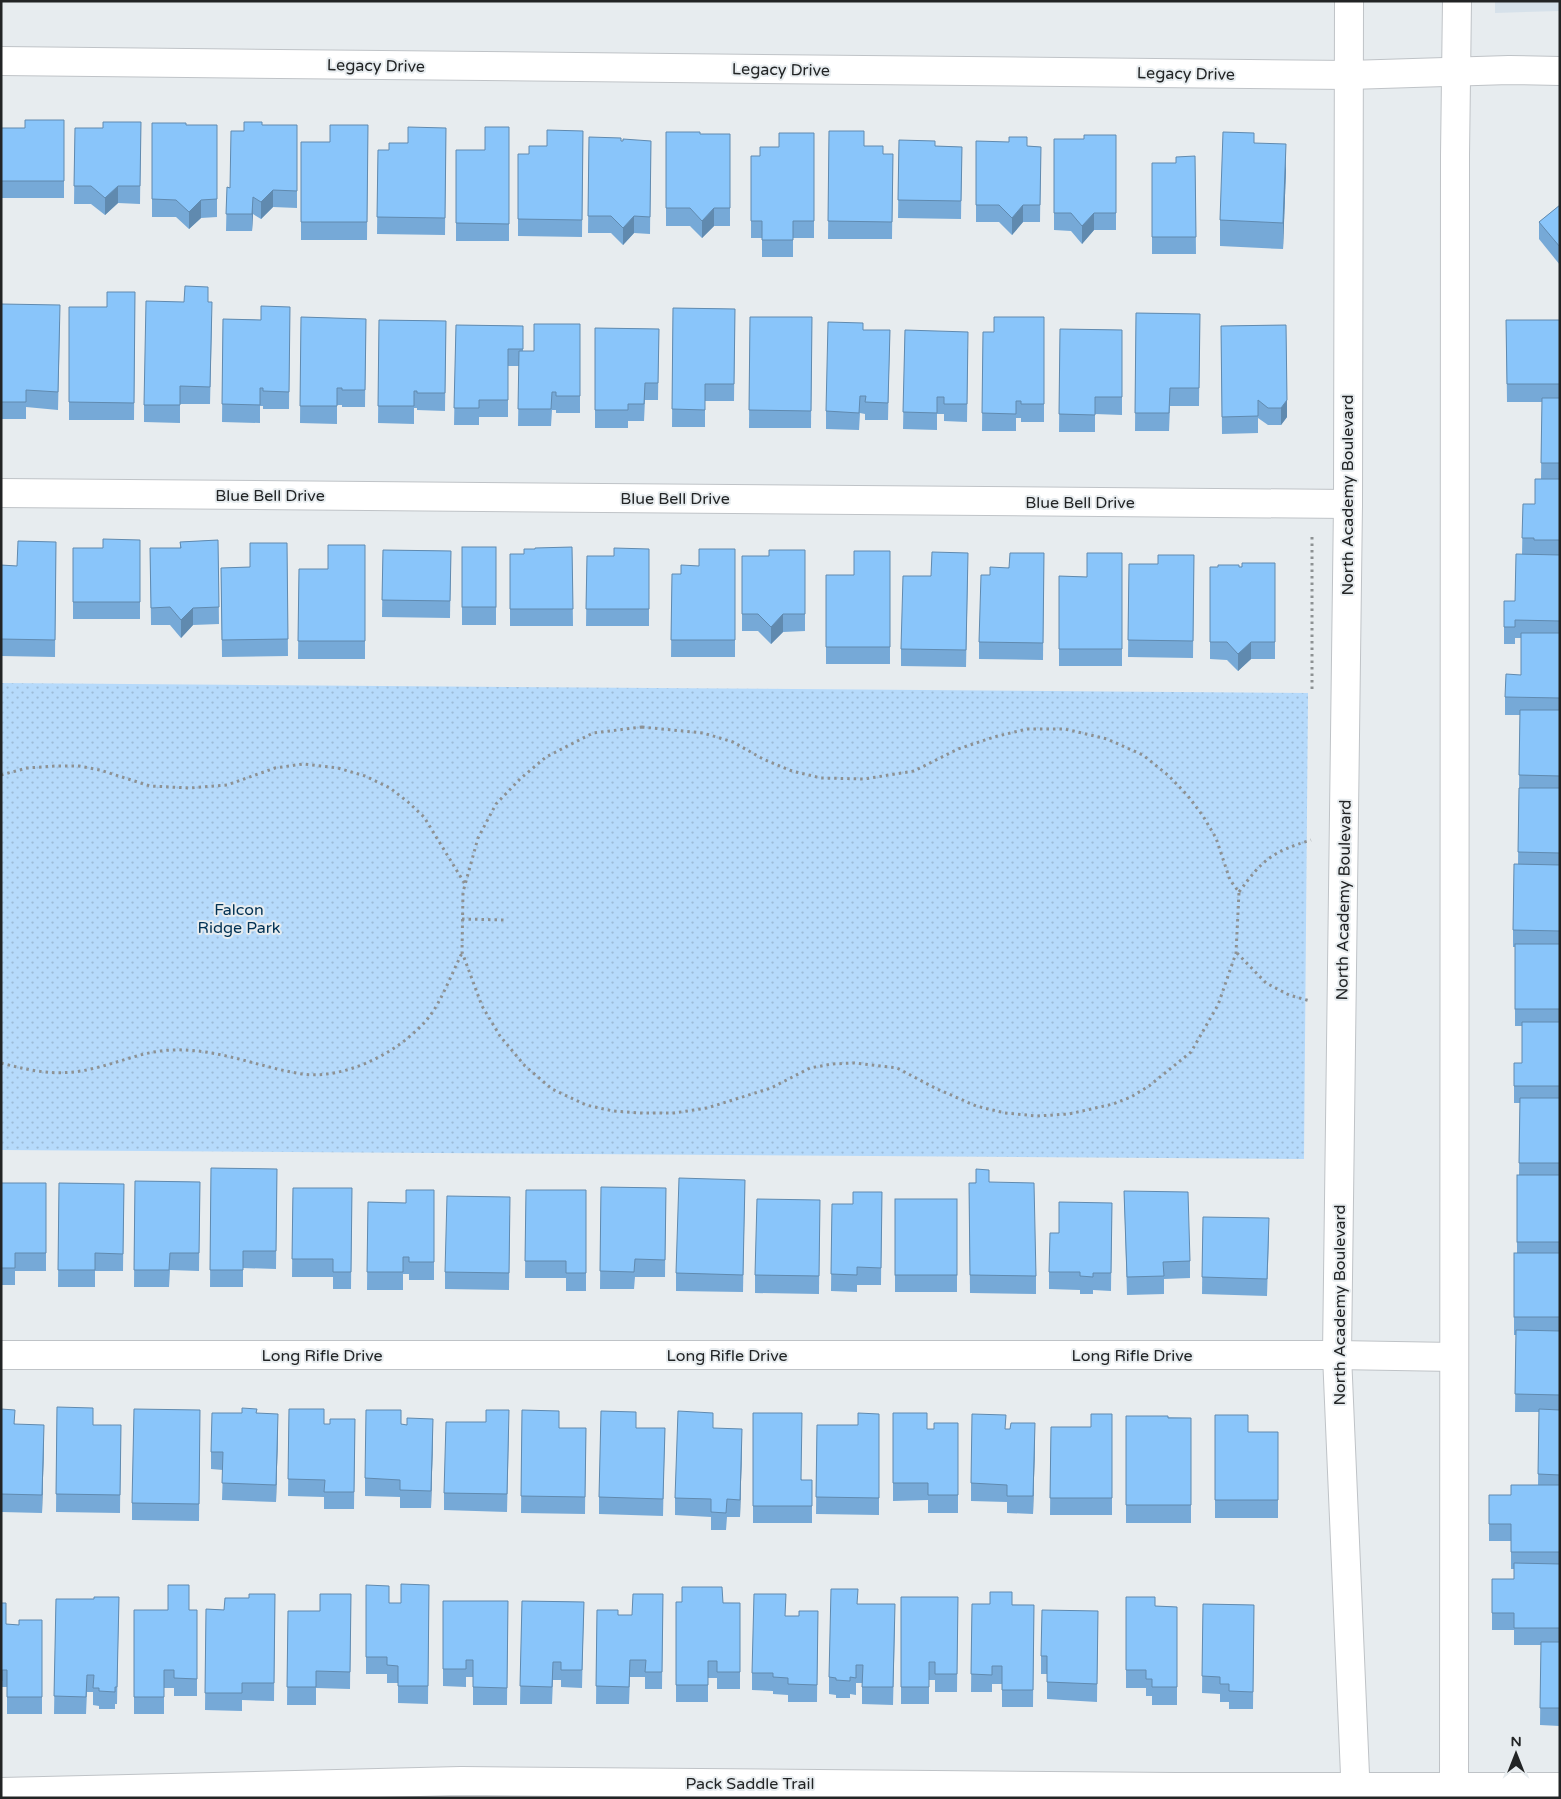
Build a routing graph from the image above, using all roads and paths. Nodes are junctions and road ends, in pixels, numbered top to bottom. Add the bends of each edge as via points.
1 (1349, 1) edge
2 (1457, 1) edge
3 (1, 61) edge
4 (1456, 71) junction
5 (1560, 72) edge
6 (1349, 75) junction
7 (1, 493) edge
8 (1348, 504) junction
9 (1, 775) edge
10 (1311, 840) dead end
11 (465, 884) junction
12 (1239, 892) junction
13 (462, 919) junction
14 (506, 920) dead end
15 (462, 952) junction
16 (1236, 953) junction
17 (1310, 1001) dead end
18 (1, 1063) edge
19 (1336, 1355) junction
20 (1, 1356) edge
21 (1454, 1357) junction
22 (1560, 1787) edge
23 (1, 1792) edge
24 (1356, 1792) edge
25 (1454, 1793) edge

1 - 6 street, North Academy Boulevard
2 - 4 street
3 - 6 street, Legacy Drive
4 - 5 street, Legacy Drive
4 - 6 street, Legacy Drive
4 - 21 street
6 - 8 street, North Academy Boulevard
7 - 8 street, Blue Bell Drive
8 - 19 street, North Academy Boulevard
9 - 11 path via 27,768 79,766 150,786 190,788 227,785 275,768 303,764 338,768 390,788 408,802 424,817
10 - 12 path via 1287,847 1268,858
11 - 12 path via 478,838 496,804 546,757 593,733 642,727 703,733 733,742 792,771 821,778 864,779 914,771 958,749 994,737 1027,730 1065,729 1107,738 1143,755 1169,776 1203,816 1216,838 1230,880
11 - 13 path
12 - 16 path
13 - 14 path
13 - 15 path
15 - 16 path via 482,1006 511,1051 552,1089 586,1105 641,1113 707,1108 771,1088 810,1068 854,1063 897,1068 976,1106 1037,1116 1069,1114 1114,1104 1143,1090 1170,1070 1190,1052 1218,1005
15 - 18 path via 430,1017 398,1045 372,1061 347,1070 304,1074 215,1053 179,1049 128,1057 64,1074 33,1072
16 - 17 path via 1266,983
19 - 20 street, Long Rifle Drive
19 - 21 street, Long Rifle Drive
19 - 24 street, North Academy Boulevard
21 - 25 street
22 - 25 street, Pack Saddle Trail
23 - 24 street, Pack Saddle Trail via 461,1781
24 - 25 street, Pack Saddle Trail

